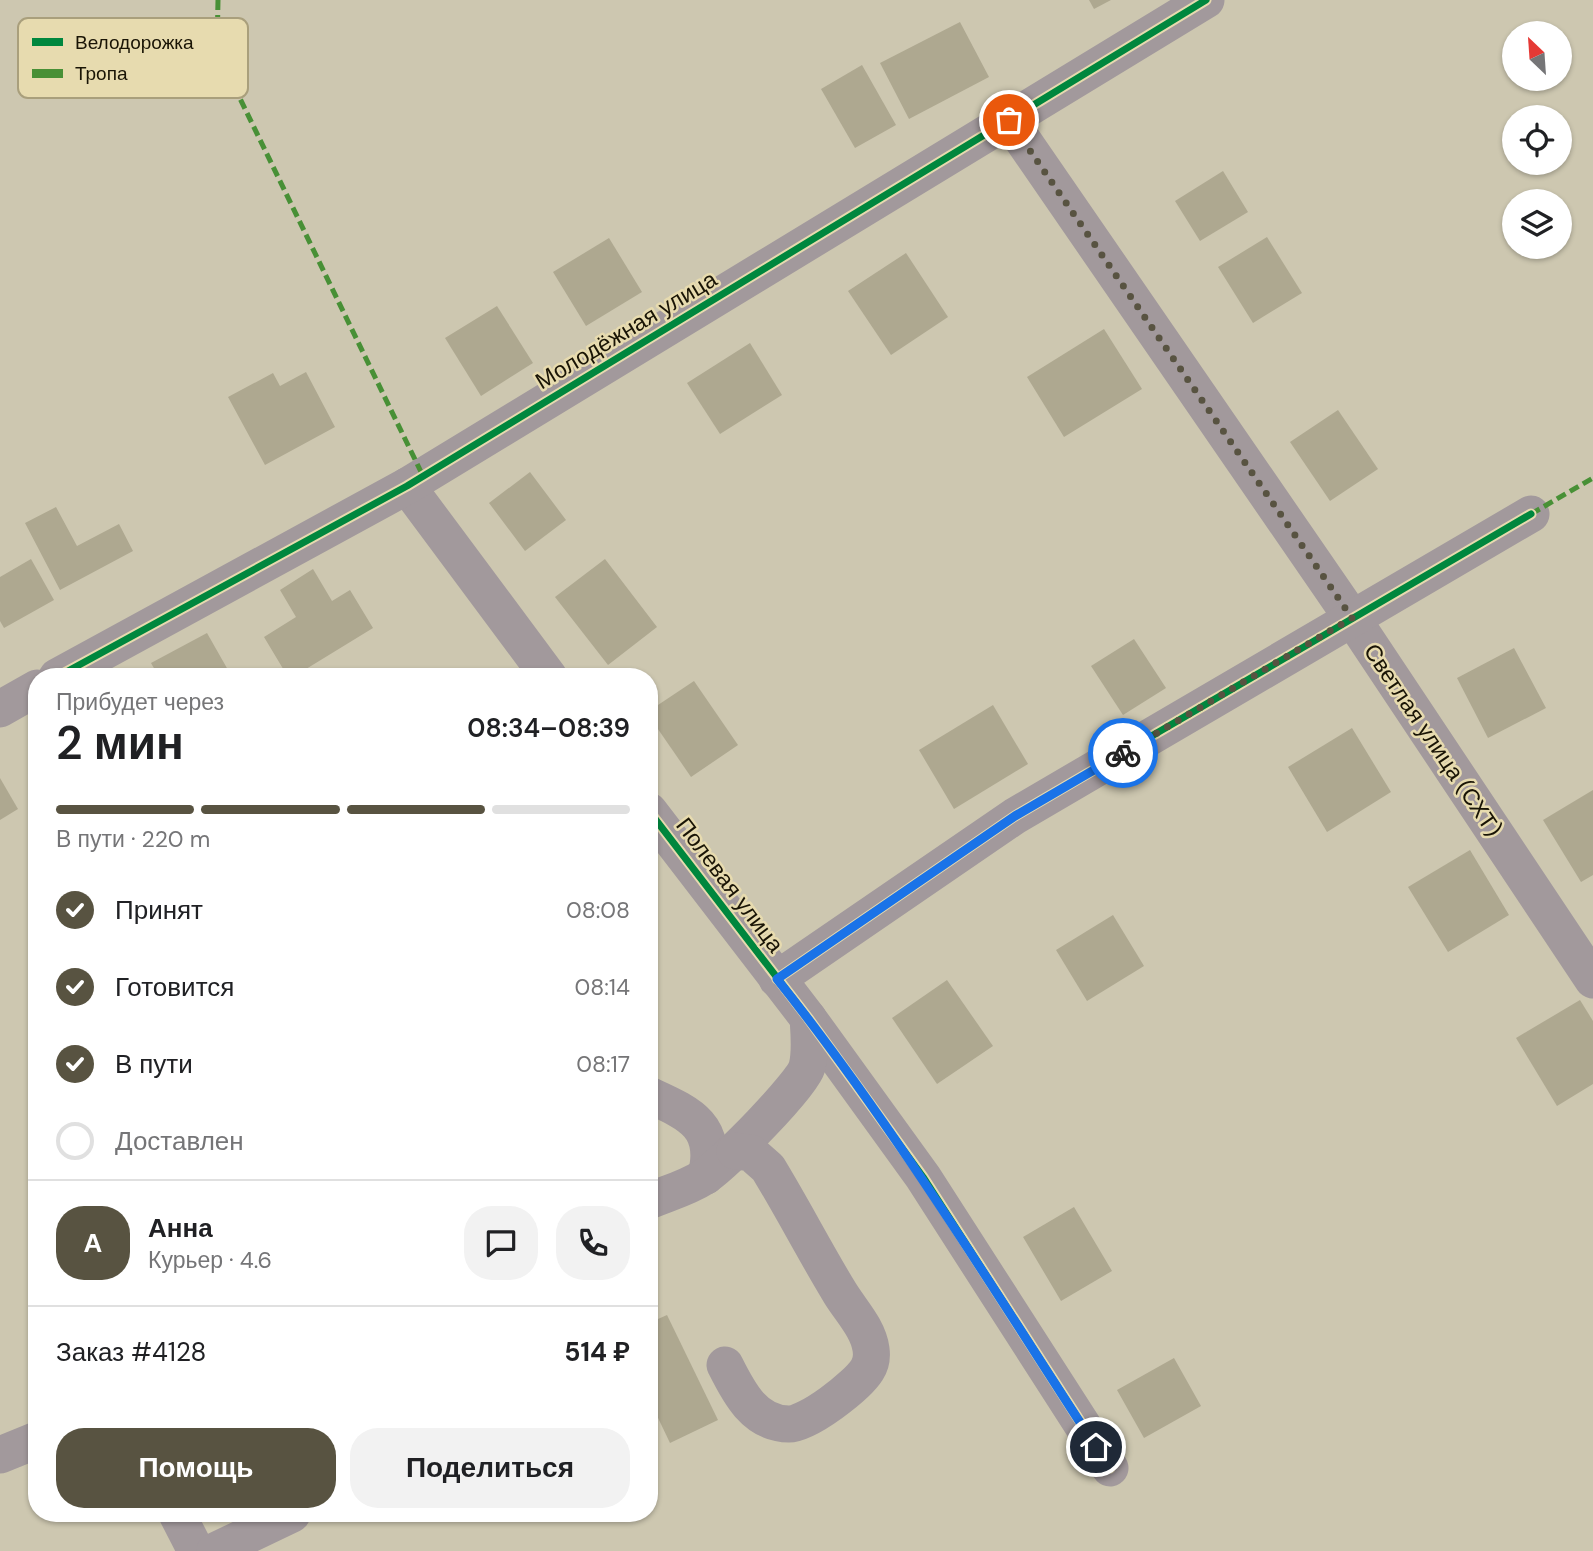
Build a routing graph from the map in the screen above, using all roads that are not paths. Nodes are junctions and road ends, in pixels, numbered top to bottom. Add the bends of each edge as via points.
1 (1206, 0) edge
2 (1009, 120) junction
3 (407, 486) junction
4 (1531, 514) dead end
5 (1352, 618) junction
6 (73, 668) edge
7 (542, 668) edge
8 (28, 693) edge
9 (0, 709) edge
10 (658, 823) edge
11 (777, 979) junction
12 (1593, 981) edge
13 (808, 1018) junction
14 (658, 1098) edge
15 (735, 1150) junction
16 (706, 1175) junction
17 (658, 1197) edge
18 (725, 1365) dead end
19 (28, 1444) edge
20 (0, 1455) edge
21 (1110, 1468) dead end
22 (181, 1522) edge
23 (275, 1522) edge
24 (196, 1551) edge
25 (215, 1551) edge

1 - 2 street, Молодёжная улица
2 - 3 street, Молодёжная улица
2 - 5 street, Светлая улица (СХТ)
3 - 6 street, Молодёжная улица
3 - 7 street
4 - 5 street
5 - 11 street via 1015,816
5 - 12 street, Светлая улица (СХТ)
8 - 9 street
10 - 11 street, Полевая улица
11 - 13 street, Полевая улица
13 - 15 street via 807,1068 800,1083
13 - 21 street, Полевая улица via 923,1177
14 - 16 street via 674,1104 707,1138
15 - 16 street
15 - 18 street via 751,1153 768,1168 864,1329 871,1360 867,1371 831,1403 790,1424 759,1414 747,1403
16 - 17 street
19 - 20 street
22 - 24 street
23 - 25 street

